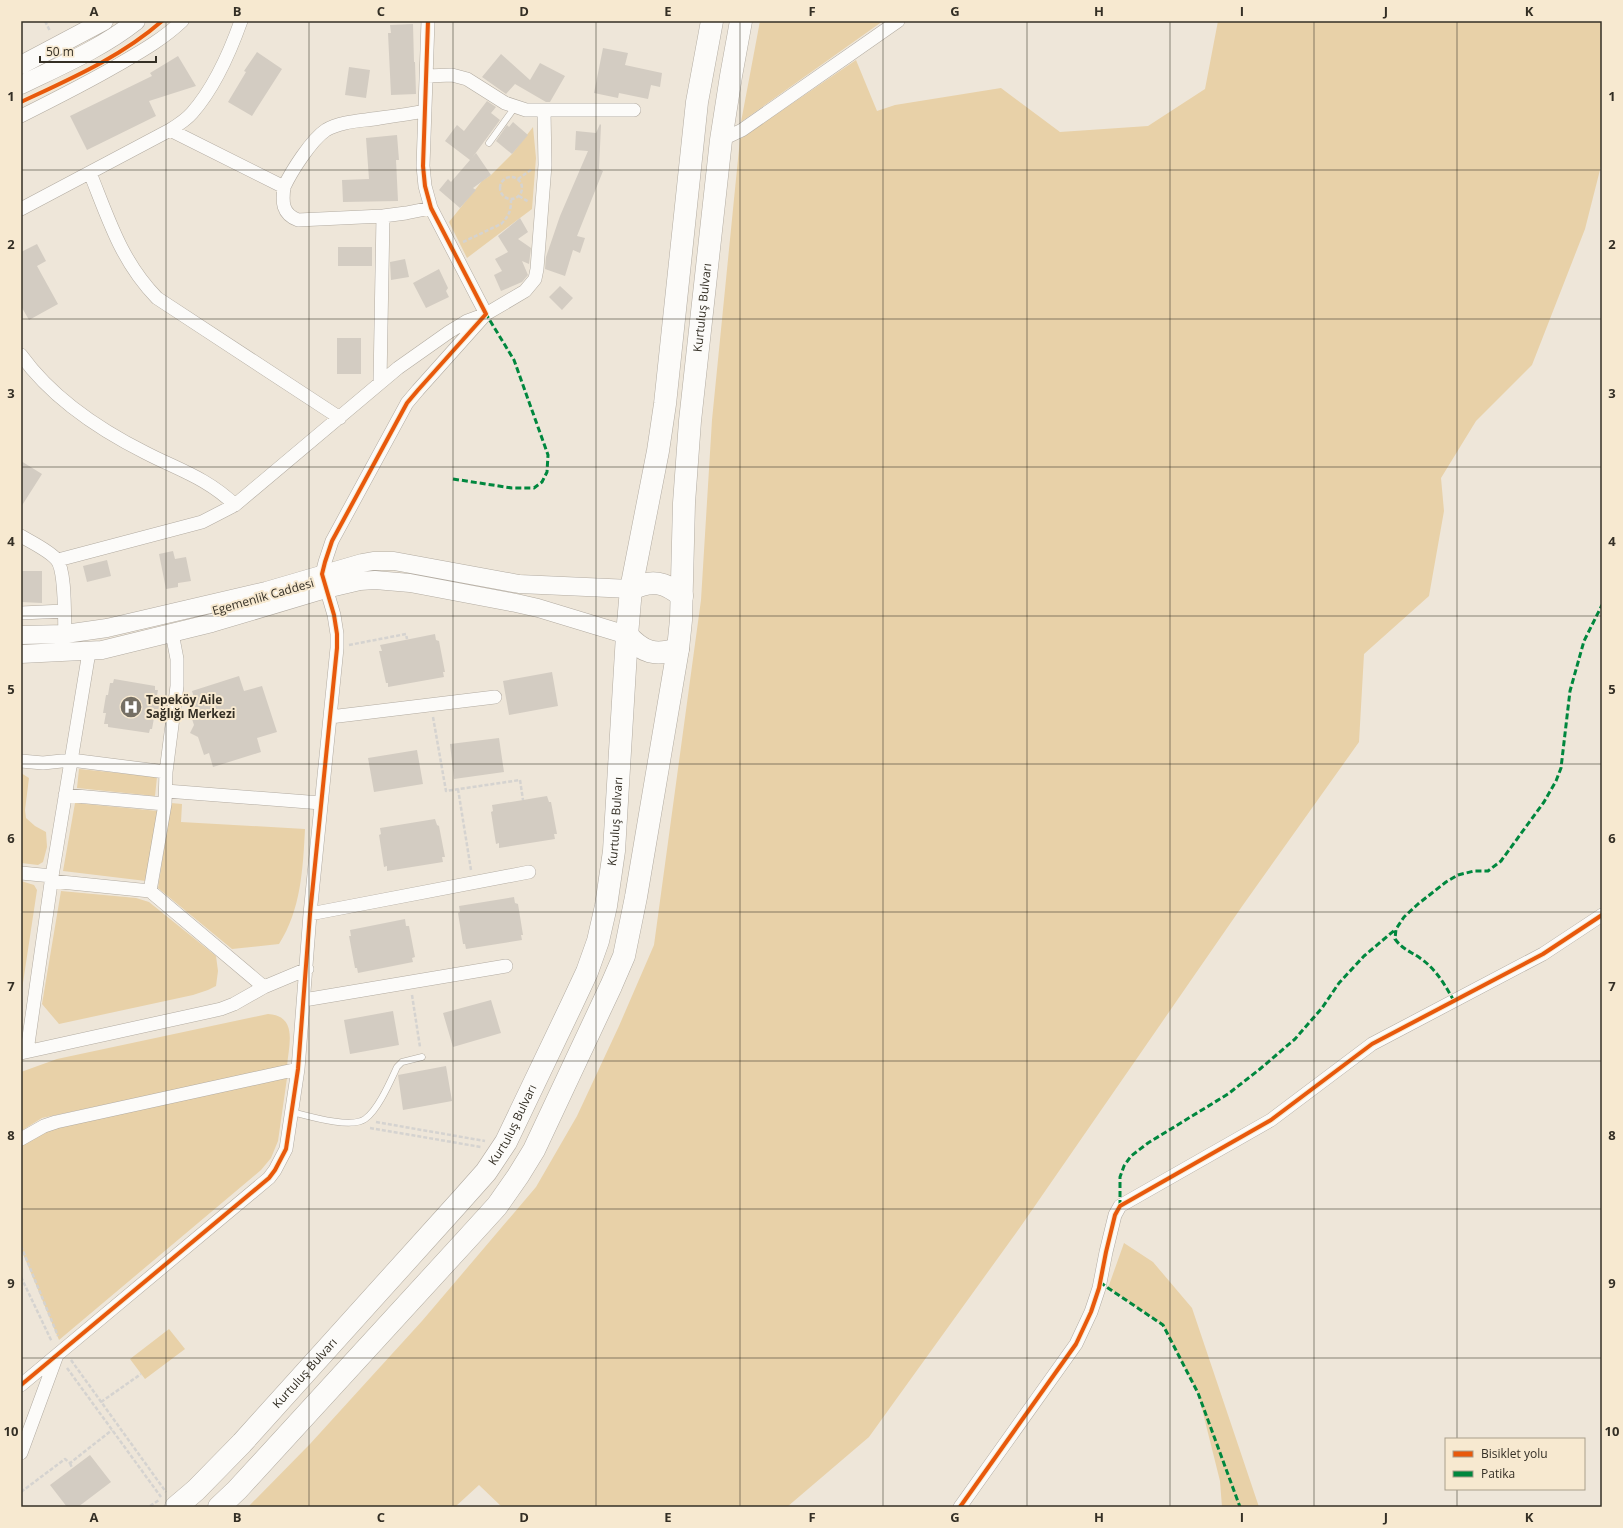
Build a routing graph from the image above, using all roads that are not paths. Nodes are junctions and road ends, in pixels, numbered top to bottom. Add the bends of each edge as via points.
1 (104, 21) edge
2 (136, 21) edge
3 (182, 21) edge
4 (241, 21) edge
5 (428, 21) edge
6 (712, 21) edge
7 (741, 21) edge
8 (898, 21) edge
9 (21, 64) edge
10 (427, 76) junction
11 (21, 85) edge
12 (515, 108) junction
13 (634, 110) dead end
14 (425, 111) junction
15 (544, 111) junction
16 (21, 116) edge
17 (170, 130) junction
18 (721, 140) junction
19 (489, 143) dead end
20 (90, 173) junction
21 (284, 187) junction
22 (431, 208) junction
23 (21, 209) edge
24 (383, 216) junction
25 (486, 314) junction
26 (23, 361) edge
27 (380, 382) junction
28 (340, 418) junction
29 (235, 505) junction
30 (21, 536) edge
31 (58, 560) junction
32 (324, 582) junction
33 (631, 589) junction
34 (682, 596) junction
35 (64, 611) junction
36 (21, 614) edge
37 (172, 633) junction
38 (65, 634) junction
39 (21, 635) edge
40 (627, 635) junction
41 (678, 648) junction
42 (89, 652) junction
43 (21, 654) edge
44 (495, 697) dead end
45 (330, 717) junction
46 (71, 760) junction
47 (21, 761) edge
48 (166, 772) junction
49 (65, 794) junction
50 (166, 798) junction
51 (321, 803) junction
52 (529, 872) dead end
53 (21, 873) edge
54 (52, 879) junction
55 (150, 891) junction
56 (310, 914) junction
57 (1602, 915) edge
58 (506, 966) dead end
59 (307, 969) junction
60 (264, 987) junction
61 (304, 1000) junction
62 (24, 1052) edge
63 (422, 1057) road end
64 (298, 1069) junction
65 (292, 1112) junction
66 (21, 1139) edge
67 (60, 1352) junction
68 (21, 1385) edge
69 (21, 1453) edge
70 (171, 1501) edge
71 (219, 1507) edge
72 (960, 1507) edge

1 - 9 main road
2 - 11 main road via 103,43
3 - 16 street via 152,45
4 - 17 street via 229,52 209,89 193,113
5 - 10 street
6 - 33 highway via 697,102 665,404
7 - 18 highway, Kurtuluş Bulvarı
8 - 18 street via 742,130
10 - 12 street via 452,75 467,79
10 - 14 street
12 - 15 street
12 - 19 lane
13 - 15 street
14 - 21 street via 349,122 330,128 300,160
14 - 22 street via 423,166
15 - 25 street via 545,165 535,279 525,291
17 - 20 street
17 - 21 street
18 - 34 highway, Kurtuluş Bulvarı via 690,421 684,503
20 - 23 street
20 - 28 street via 121,249 141,281 157,298
21 - 24 street via 284,207 291,218 298,220
22 - 24 street
22 - 25 street
24 - 27 street
25 - 27 street via 467,321 449,332
25 - 32 street via 407,404 332,541 325,562
26 - 29 street via 62,399 106,431 148,454 191,473 222,493
27 - 28 street
28 - 29 street
29 - 31 street via 196,524
30 - 31 street
31 - 35 street via 62,574
32 - 33 main road, Egemenlik Caddesi via 362,563 394,561 519,584
32 - 37 main road, Egemenlik Caddesi via 212,623
32 - 38 main road, Egemenlik Caddesi via 266,591 106,628
32 - 40 main road, Egemenlik Caddesi via 375,580 410,583 538,608
32 - 45 street via 337,634
33 - 34 highway via 641,584 661,583
33 - 40 highway
34 - 41 highway
35 - 36 street
35 - 38 street
37 - 42 main road, Egemenlik Caddesi
37 - 48 street via 177,659 177,686
38 - 39 main road, Egemenlik Caddesi
40 - 41 highway via 636,645 652,652
40 - 70 highway, Kurtuluş Bulvarı via 614,852 598,941 587,972 506,1142 486,1172 242,1443 196,1490
41 - 71 highway via 624,956 534,1150 501,1200 468,1240
42 - 43 main road, Egemenlik Caddesi
42 - 46 street
44 - 45 street
45 - 51 street
46 - 47 street via 43,763
46 - 48 street
46 - 49 street
48 - 50 street
49 - 50 street
49 - 54 street
50 - 51 street
50 - 55 street
51 - 56 street
52 - 56 street
53 - 54 street
54 - 55 street
54 - 62 street
55 - 60 street
56 - 59 street
57 - 72 street via 1543,954 1372,1044 1272,1120 1120,1206 1115,1215 1099,1288 1076,1344
58 - 61 street
59 - 60 street
59 - 61 street
60 - 62 street via 221,1009
61 - 64 street
63 - 65 lane via 402,1062 397,1067 372,1113 364,1120 328,1121
64 - 65 street
64 - 66 street via 56,1122
65 - 67 street via 286,1149 269,1178
67 - 68 street
67 - 69 street

